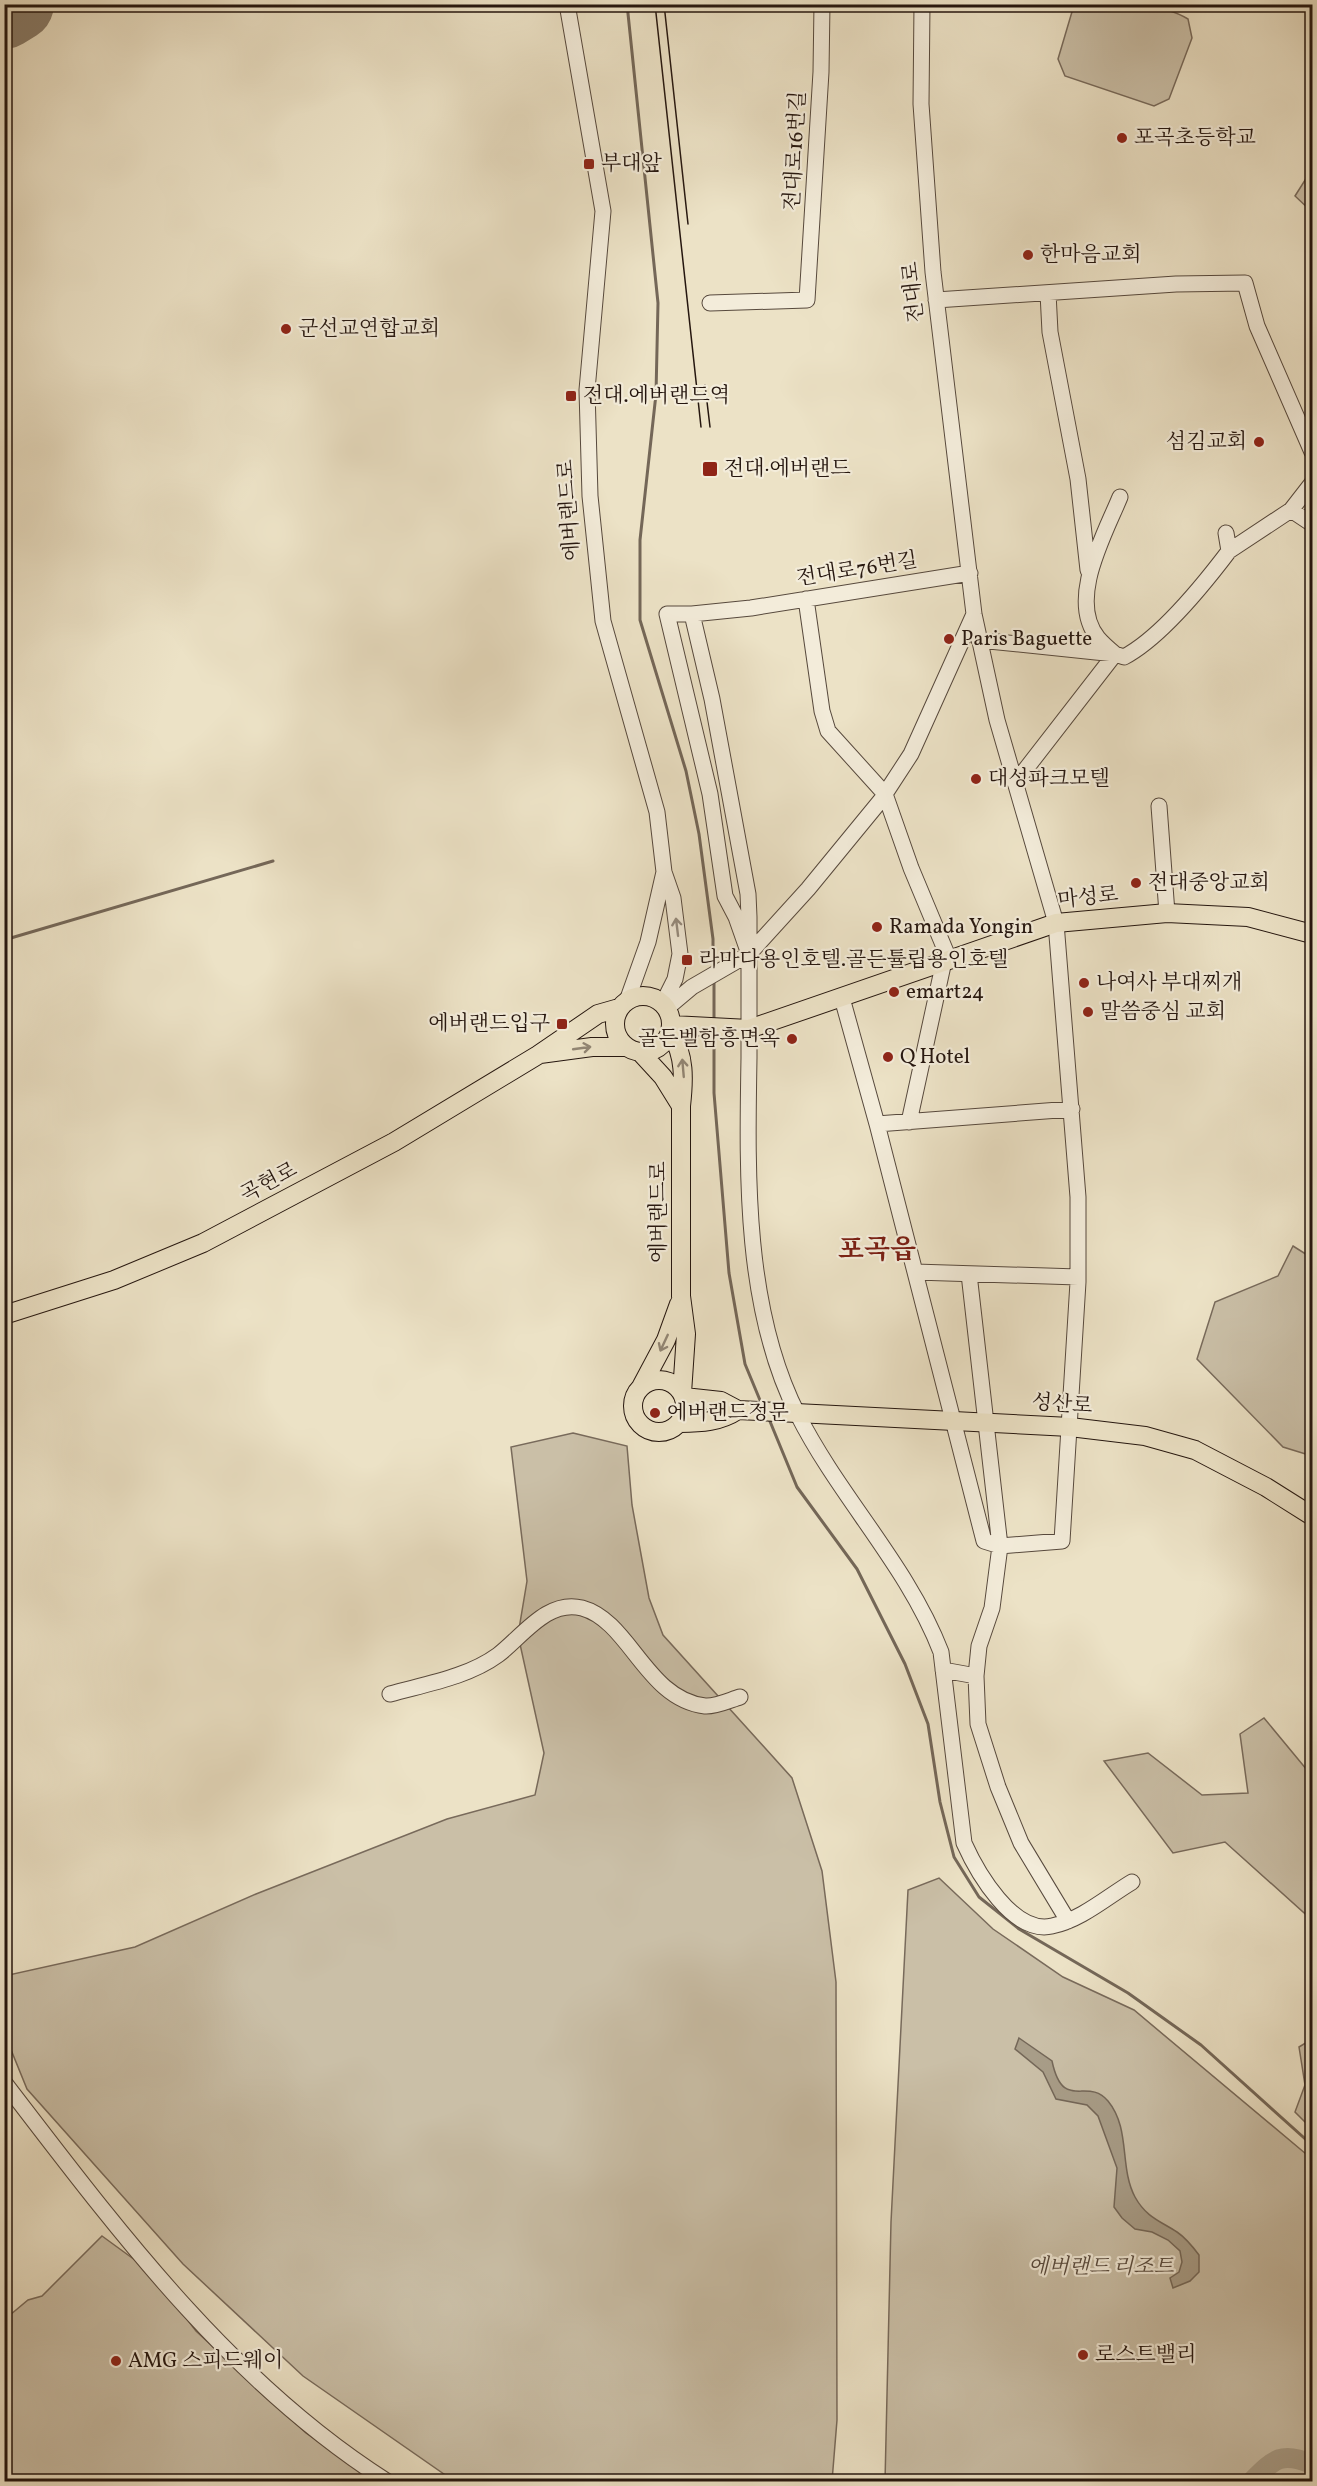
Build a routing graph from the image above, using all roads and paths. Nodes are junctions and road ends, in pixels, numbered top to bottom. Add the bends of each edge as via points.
1 (567, 4) edge
2 (822, 4) edge
3 (922, 4) edge
4 (1048, 293) junction
5 (936, 300) junction
6 (710, 303) dead end
7 (1312, 452) edge
8 (1312, 483) edge
9 (1120, 496) dead end
10 (1291, 510) junction
11 (1312, 524) edge
12 (1226, 533) dead end
13 (1229, 551) junction
14 (970, 573) junction
15 (1088, 576) junction
16 (806, 599) junction
17 (692, 614) junction
18 (974, 614) junction
19 (979, 640) junction
20 (1115, 654) junction
21 (1015, 783) junction
22 (885, 794) junction
23 (1159, 806) dead end
24 (664, 872) junction
25 (1167, 913) junction
26 (1056, 922) junction
27 (1312, 934) edge
28 (742, 957) junction
29 (946, 960) junction
30 (842, 998) junction
31 (623, 1004) junction
32 (668, 1017) junction
33 (744, 1029) junction
34 (634, 1050) junction
35 (538, 1055) junction
36 (681, 1106) junction
37 (1072, 1109) junction
38 (909, 1122) junction
39 (877, 1124) junction
40 (915, 1272) junction
41 (969, 1274) junction
42 (1078, 1278) junction
43 (681, 1296) junction
44 (4, 1315) edge
45 (641, 1387) junction
46 (683, 1395) junction
47 (738, 1410) junction
48 (793, 1414) junction
49 (954, 1421) junction
50 (680, 1423) junction
51 (988, 1424) junction
52 (1070, 1427) junction
53 (1312, 1516) edge
54 (1000, 1546) junction
55 (943, 1670) junction
56 (976, 1676) junction
57 (390, 1694) dead end
58 (740, 1697) dead end
59 (1132, 1881) dead end
60 (1068, 1921) junction
61 (4, 2082) edge
62 (388, 2481) edge

1 - 24 street, 에버랜드로 via 603,211 587,390 590,496 600,594 613,662 657,813
2 - 6 street, 전대로16번길 via 807,300
3 - 5 street, 전대로 via 921,105
4 - 5 street
4 - 7 street via 1245,283 1257,326
4 - 15 street via 1052,343 1078,479
5 - 14 street, 전대로
8 - 10 street
9 - 15 street
10 - 11 street
10 - 13 street
12 - 13 street
13 - 20 street via 1146,642 1124,657
14 - 16 street, 전대로76번길
14 - 18 street, 전대로
15 - 20 street via 1087,612 1096,636
16 - 17 street, 전대로76번길
16 - 22 street via 828,731
17 - 28 street via 748,894
17 - 28 street, 전대로76번길 via 667,614 710,794 725,896 736,917
18 - 19 street, 전대로
18 - 22 street via 911,754
19 - 20 street
19 - 21 street, 전대로
20 - 21 street
21 - 26 street, 전대로
22 - 28 street via 808,889
22 - 29 street
23 - 25 street
24 - 31 street via 648,942
32 -> 24 street, 에버랜드로 via 680,954 673,898
25 - 26 main road, 마성로
25 - 27 main road, 마성로 via 1248,917
26 - 29 main road, 마성로
26 - 37 street, 전대로
28 - 32 street via 692,987
28 - 33 street
29 - 30 main road, 마성로
29 - 38 street
30 - 33 main road, 마성로
30 - 39 street
31 - 32 main road via 645,995
31 - 34 main road via 616,1033
31 - 35 main road, 곡현로 via 598,1014
32 - 33 main road via 692,1027
32 - 34 main road, 에버랜드로 via 662,1046
36 -> 32 main road, 에버랜드로 via 682,1057
33 - 48 street via 748,1209 770,1341
35 -> 34 main road via 592,1047
34 - 36 main road via 663,1077
35 - 44 main road, 곡현로 via 394,1142 203,1243 114,1280
36 - 43 main road, 에버랜드로
37 - 38 street
37 - 42 street, 전대로
38 - 39 street
39 - 40 street
40 - 41 street
40 - 49 street
41 - 42 street
41 - 51 street
42 - 52 street, 전대로
43 -> 45 main road via 666,1340
43 - 46 main road, 에버랜드로 via 686,1334
45 - 46 main road via 658,1380 676,1386
45 - 50 main road via 633,1402 633,1412 645,1429 664,1433
46 - 47 main road via 721,1401
46 - 50 main road via 686,1411
47 - 48 main road, 성산로
47 - 50 main road via 725,1418
48 - 49 main road, 성산로
48 - 55 street via 926,1615 941,1652
49 - 51 main road, 성산로
49 - 54 street via 984,1541
51 - 52 main road, 성산로
51 - 54 street
52 - 53 main road, 성산로 via 1145,1436 1195,1450
52 - 54 street, 전대로 via 1062,1541
54 - 56 street via 992,1608 979,1646
55 - 56 street
55 - 60 street via 964,1843 974,1865 993,1893 1026,1922 1039,1928
56 - 60 street via 978,1724 998,1787 1021,1843
57 - 58 street via 472,1670 497,1656 556,1608 582,1608 609,1623 633,1655 674,1696 706,1706
59 - 60 street
61 - 62 street via 97,2204 246,2370 311,2426

